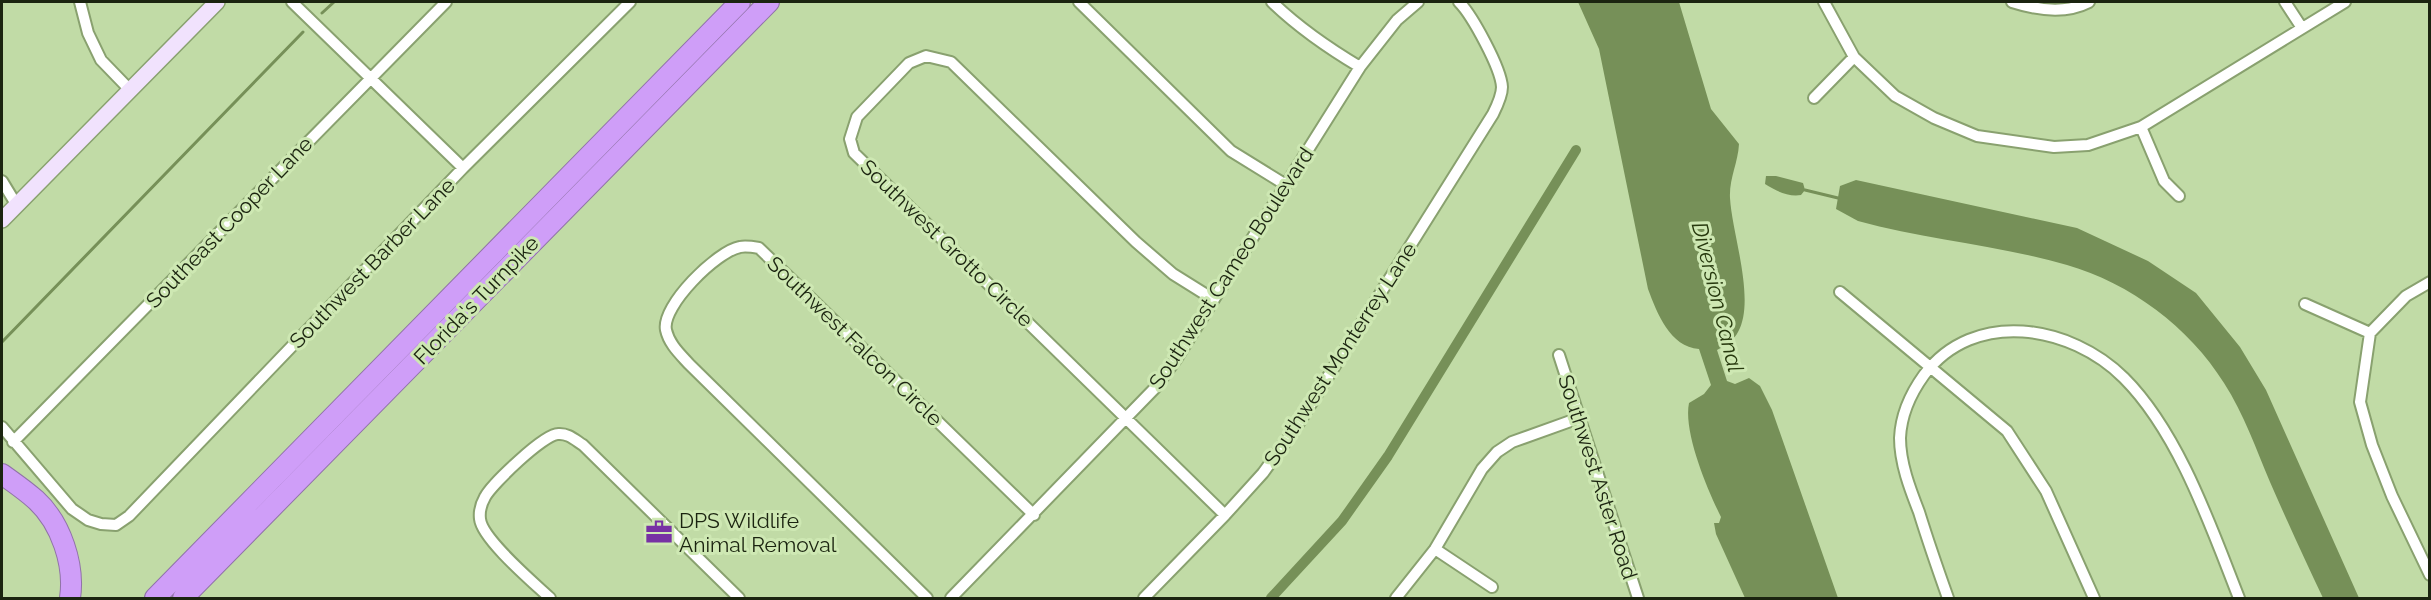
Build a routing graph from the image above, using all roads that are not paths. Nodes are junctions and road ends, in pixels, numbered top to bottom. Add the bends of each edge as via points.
1 (80, 2) edge
2 (217, 2) edge
3 (292, 2) edge
4 (446, 2) edge
5 (630, 2) edge
6 (740, 2) edge
7 (769, 2) edge
8 (1078, 2) edge
9 (1272, 2) edge
10 (1418, 2) edge
11 (1459, 2) edge
12 (1824, 2) edge
13 (2012, 2) edge
14 (2089, 2) edge
15 (2285, 2) edge
16 (2345, 2) edge
17 (2027, 4) edge
18 (2302, 28) junction
19 (1854, 57) junction
20 (1360, 67) junction
21 (370, 78) junction
22 (130, 91) junction
23 (1814, 98) dead end
24 (2140, 127) junction
25 (463, 168) junction
26 (2, 181) edge
27 (1286, 185) junction
28 (2179, 196) dead end
29 (16, 204) junction
30 (2, 220) edge
31 (2430, 282) edge
32 (1840, 292) dead end
33 (1213, 299) junction
34 (2305, 304) dead end
35 (2370, 333) junction
36 (1559, 355) dead end
37 (1930, 368) junction
38 (1128, 418) junction
39 (1580, 418) junction
40 (2, 427) edge
41 (13, 442) junction
42 (2, 474) edge
43 (2, 485) edge
44 (1034, 515) junction
45 (1226, 515) junction
46 (1435, 549) junction
47 (2430, 575) edge
48 (1492, 587) dead end
49 (62, 598) edge
50 (70, 598) edge
51 (155, 598) edge
52 (183, 598) edge
53 (550, 598) edge
54 (739, 598) edge
55 (927, 598) edge
56 (951, 598) edge
57 (1144, 598) edge
58 (1396, 598) edge
59 (1638, 598) edge
60 (1948, 598) edge
61 (2094, 598) edge
62 (2239, 598) edge

1 - 22 street via 88,33 101,60
2 - 22 street
3 - 21 street
4 - 21 street, Southeast Cooper Lane
5 - 25 street, Southwest Barber Lane
6 - 51 highway, Florida's Turnpike
7 - 52 highway, Florida's Turnpike
8 - 27 street via 1232,151
9 - 20 street via 1328,48
10 - 20 street, Southwest Cameo Boulevard via 1397,21
11 - 45 street, Southwest Monterrey Lane via 1486,45 1502,86 1500,100 1297,426
12 - 19 street
13 - 17 street
14 - 17 street via 2052,10
15 - 18 street
16 - 18 street
18 - 24 street
19 - 23 street
19 - 24 street via 1895,96 1977,136 2054,147 2088,145
20 - 27 street, Southwest Cameo Boulevard
21 - 25 street
21 - 41 street, Southeast Cooper Lane
22 - 29 street
24 - 28 street via 2164,181
25 - 41 street, Southwest Barber Lane via 129,516 116,525 88,520 72,509
26 - 29 street
27 - 33 street, Southwest Cameo Boulevard
29 - 30 street
31 - 35 street via 2406,296
32 - 37 street
33 - 38 street, Southwest Cameo Boulevard via 1171,366
33 - 38 street, Southwest Grotto Circle via 1173,274 1136,242 951,62 926,56 909,63 857,117 850,139 854,153
34 - 35 street
35 - 47 street via 2360,402 2392,496
36 - 39 street, Southwest Aster Road
37 - 60 street via 1904,416 1901,451
37 - 61 street via 2007,431 2046,491
37 - 62 street via 1954,347 1996,331 2034,331 2086,349 2124,378 2171,441
38 - 44 street, Southwest Cameo Boulevard
38 - 45 street, Southwest Grotto Circle
39 - 46 street via 1512,442 1497,452 1482,469
39 - 59 street, Southwest Aster Road
40 - 41 street
42 - 50 highway via 37,500 55,525 65,547 72,584
43 - 49 highway via 28,506 47,531 59,560
44 - 55 street, Southwest Falcon Circle via 759,248 740,247 706,267 670,308 665,328 671,344
44 - 56 street, Southwest Cameo Boulevard
45 - 57 street, Southwest Monterrey Lane
46 - 48 street
46 - 58 street
53 - 54 street via 490,540 480,521 480,508 486,495 537,444 558,434 583,445

